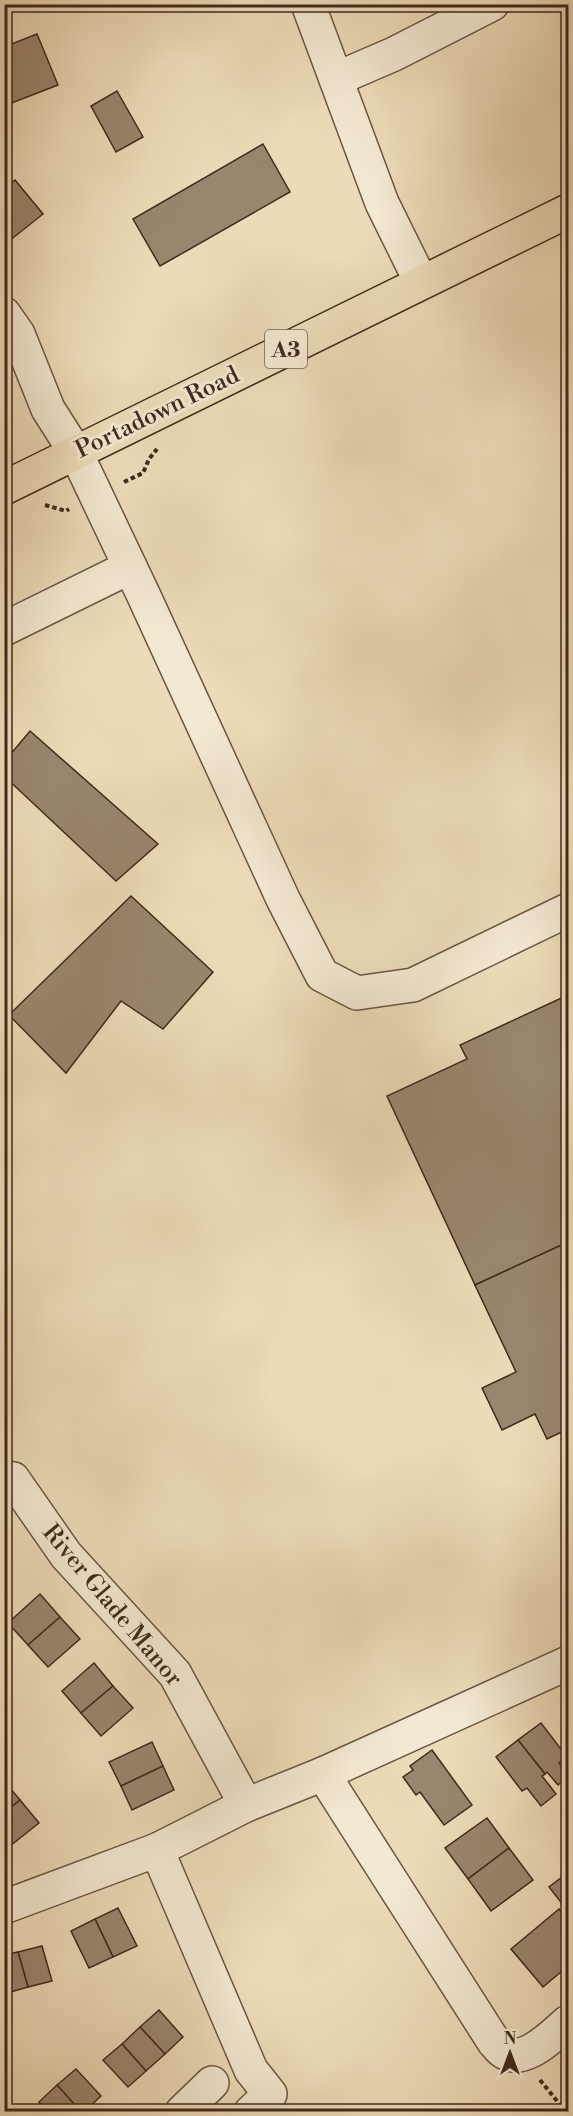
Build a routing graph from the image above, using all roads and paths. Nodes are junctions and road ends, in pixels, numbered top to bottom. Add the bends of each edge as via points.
1 (308, 4) edge
2 (492, 4) edge
3 (336, 79) junction
4 (568, 211) edge
5 (421, 282) junction
6 (4, 314) edge
7 (76, 453) junction
8 (4, 488) edge
9 (130, 567) junction
10 (4, 629) edge
11 (568, 910) edge
12 (4, 1478) edge
13 (568, 1663) edge
14 (323, 1774) junction
15 (246, 1805) junction
16 (157, 1850) junction
17 (4, 1907) edge
18 (568, 2022) edge
19 (522, 2055) junction
20 (212, 2083) dead end
21 (182, 2112) edge
22 (251, 2112) edge
23 (566, 2112) edge

1 - 3 street
2 - 3 street
3 - 5 street via 381,202
4 - 5 highway, Portadown Road / A3
5 - 7 highway, Portadown Road / A3
6 - 7 street via 18,333 48,409
7 - 8 highway, Portadown Road / A3
7 - 9 street
9 - 10 street
9 - 11 street via 322,975 357,993 413,985
12 - 15 street, River Glade Manor via 13,1479 66,1555 175,1674
13 - 14 street
14 - 15 street
14 - 19 street via 494,2042 505,2053
15 - 16 street
16 - 17 street
16 - 22 street via 251,2070 270,2094
18 - 19 street via 540,2046
19 - 23 path
20 - 21 street

